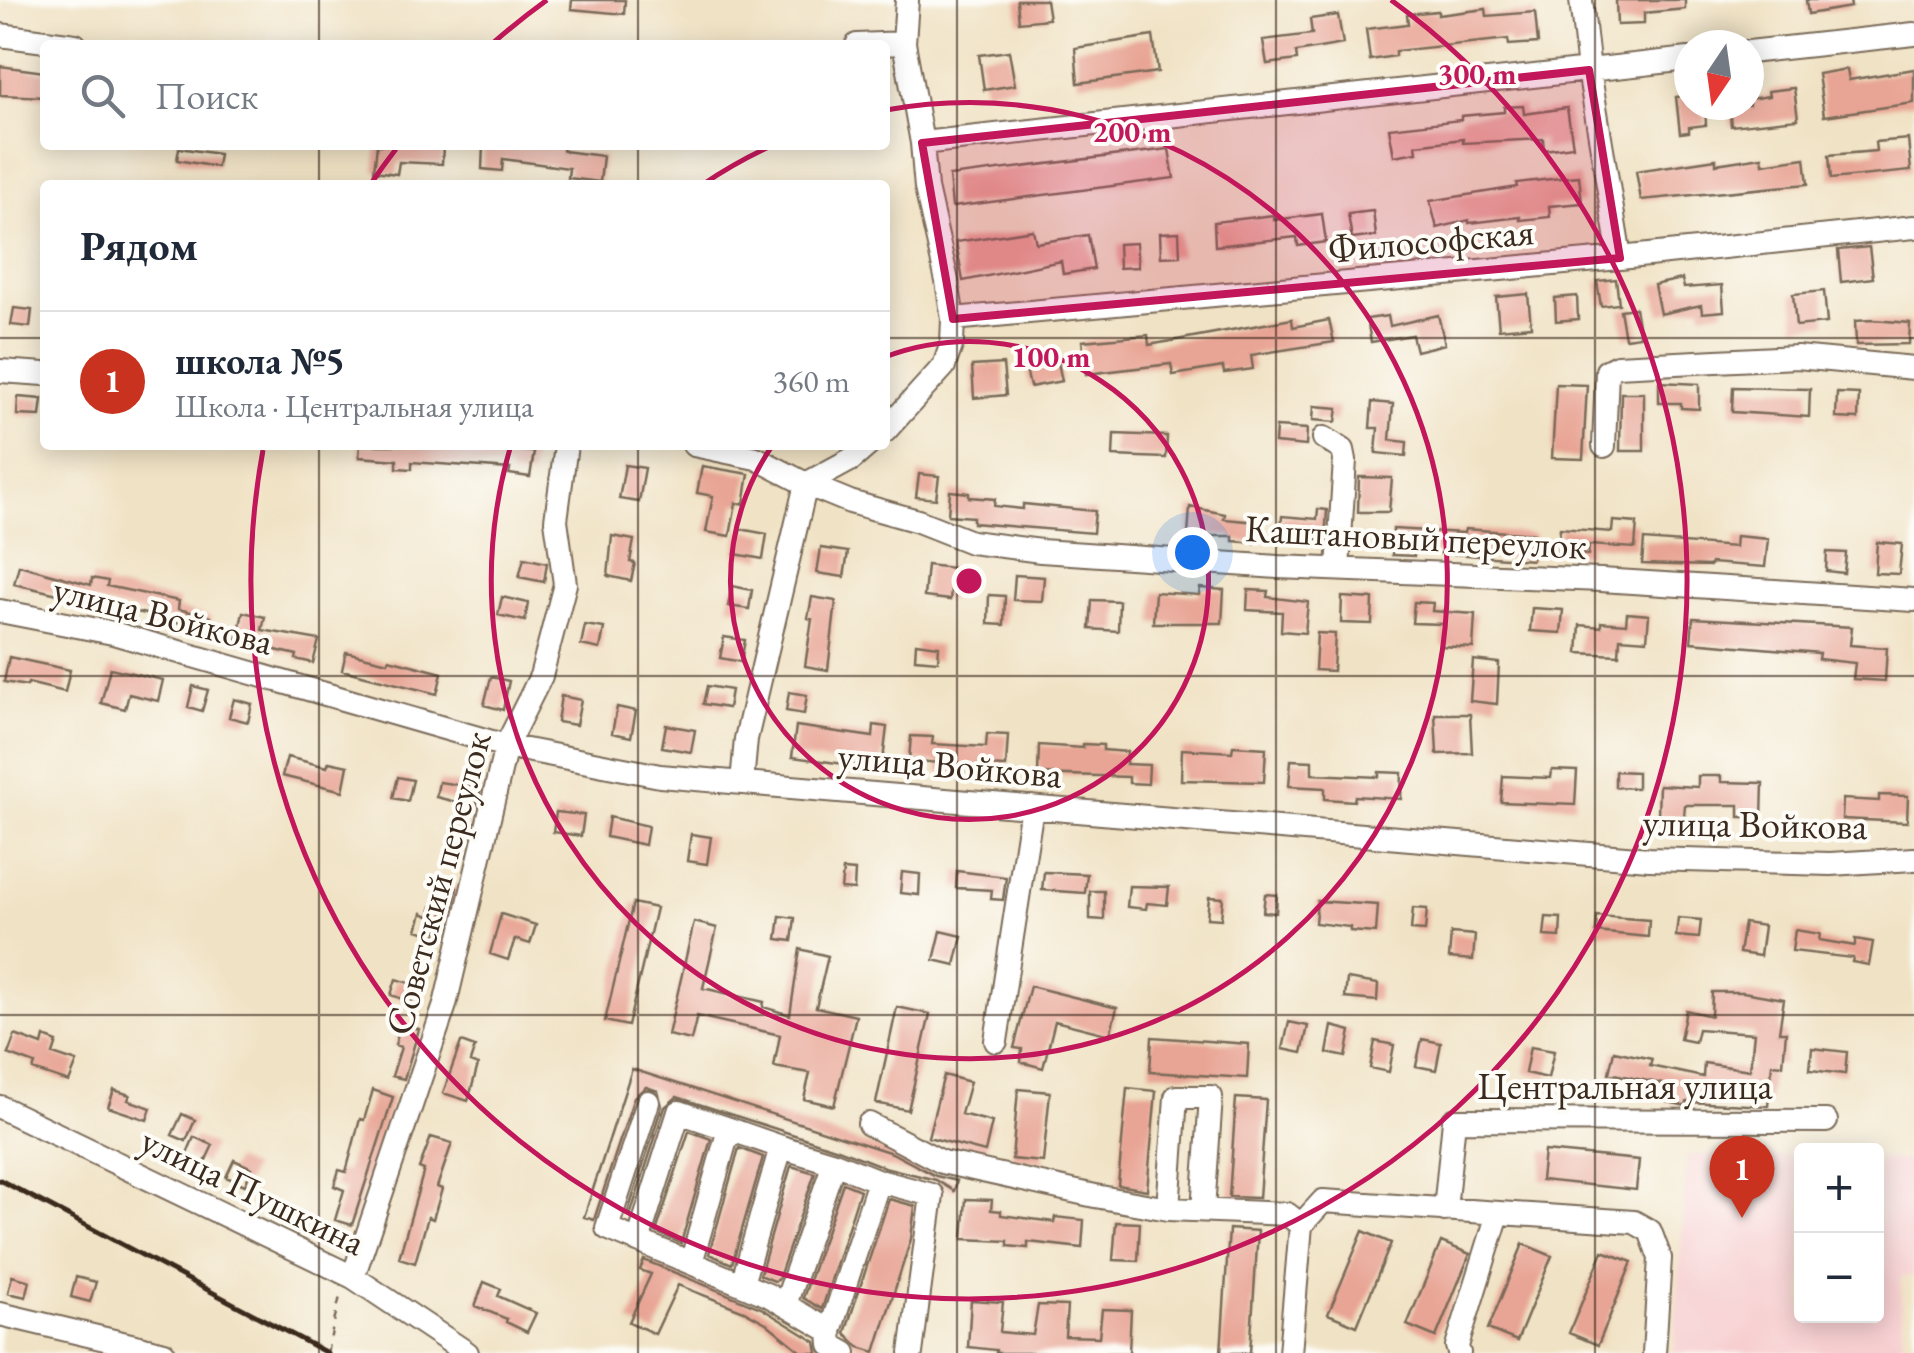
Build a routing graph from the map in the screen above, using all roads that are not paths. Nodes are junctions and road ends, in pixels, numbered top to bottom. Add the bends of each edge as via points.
1 (907, 0) edge
2 (1581, 0) edge
3 (1914, 34) edge
4 (0, 35) edge
5 (40, 40) edge
6 (904, 43) junction
7 (890, 44) edge
8 (1764, 50) edge
9 (1674, 61) edge
10 (1589, 70) junction
11 (922, 142) junction
12 (1914, 227) edge
13 (1620, 258) junction
14 (953, 319) junction
15 (1914, 368) edge
16 (0, 370) edge
17 (40, 374) edge
18 (890, 425) edge
19 (1324, 438) dead end
20 (1604, 446) dead end
21 (565, 450) edge
22 (718, 450) edge
23 (862, 450) edge
24 (806, 484) junction
25 (1338, 570) junction
26 (1914, 600) edge
27 (0, 611) edge
28 (506, 746) junction
29 (742, 783) junction
30 (1032, 807) junction
31 (1914, 859) edge
32 (996, 1040) dead end
33 (648, 1102) dead end
34 (0, 1107) edge
35 (1826, 1121) dead end
36 (869, 1124) dead end
37 (729, 1128) junction
38 (782, 1147) junction
39 (834, 1162) junction
40 (879, 1181) junction
41 (1168, 1209) junction
42 (1203, 1210) junction
43 (1445, 1210) junction
44 (1498, 1214) junction
45 (1301, 1225) junction
46 (638, 1241) junction
47 (690, 1263) junction
48 (354, 1277) junction
49 (742, 1284) junction
50 (786, 1305) junction
51 (0, 1314) edge
52 (830, 1331) junction
53 (164, 1353) edge
54 (467, 1353) edge
55 (846, 1353) edge
56 (911, 1353) edge
57 (1290, 1353) edge
58 (1458, 1353) edge
59 (1654, 1353) edge

1 - 6 street
2 - 10 street
3 - 8 street
4 - 5 street
6 - 7 street
6 - 11 street
9 - 10 street
10 - 11 street
10 - 13 street
11 - 14 street
12 - 13 street, Философская
13 - 14 street, Философская
14 - 18 street via 944,366
15 - 20 street via 1797,357 1617,366 1607,371
16 - 17 street
19 - 25 street via 1344,450
21 - 28 street, Советский переулок via 556,520 565,584 540,676
22 - 24 street, Каштановый переулок via 756,458
23 - 24 street
24 - 25 street, Каштановый переулок via 970,542
24 - 29 street via 746,738
25 - 26 street, Каштановый переулок
27 - 28 street, улица Войкова via 114,633
28 - 29 street, улица Войкова via 660,776
28 - 48 street, Советский переулок via 445,1005
29 - 30 street, улица Войкова
30 - 31 street, улица Войкова via 1649,859
30 - 32 street
33 - 46 street via 607,1228
34 - 48 street, улица Пушкина
35 - 43 street, Центральная улица via 1454,1120
36 - 41 street via 942,1162
37 - 38 street
37 - 46 street via 679,1112
37 - 47 street
38 - 39 street
38 - 49 street
39 - 40 street
39 - 50 street
40 - 52 street
40 - 56 street via 932,1195
41 - 42 street
41 - 42 street via 1176,1096 1211,1097
42 - 45 street via 1286,1214
43 - 44 street
43 - 45 street via 1324,1202
44 - 58 street
44 - 59 street via 1634,1222 1650,1231 1660,1258
45 - 57 street
46 - 47 street
47 - 49 street
48 - 54 street, улица Пушкина
49 - 50 street
50 - 52 street
51 - 53 street
52 - 55 street via 832,1344

